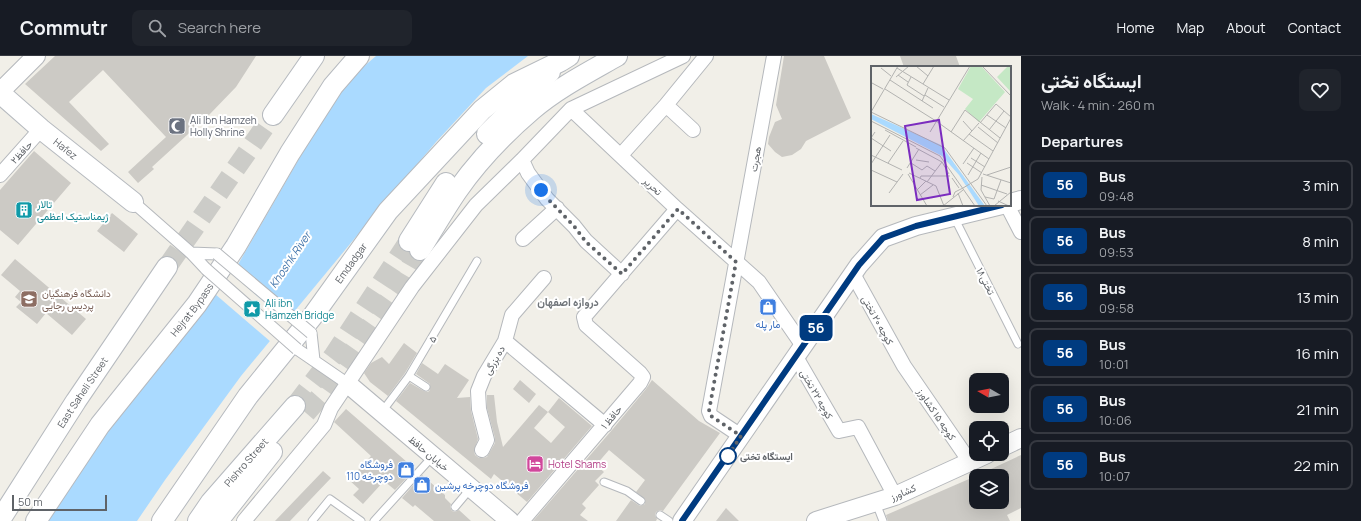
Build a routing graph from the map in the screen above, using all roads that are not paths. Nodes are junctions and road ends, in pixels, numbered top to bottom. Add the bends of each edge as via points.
1 (36, 56) edge
2 (314, 56) edge
3 (359, 56) edge
4 (616, 56) edge
5 (683, 56) edge
6 (706, 56) edge
7 (774, 56) edge
8 (565, 59) edge
9 (0, 93) edge
10 (666, 105) junction
11 (572, 109) junction
12 (273, 115) tunnel mouth
13 (41, 129) junction
14 (693, 130) dead end
15 (621, 155) junction
16 (522, 160) junction
17 (0, 175) edge
18 (1021, 200) edge
19 (133, 202) joint
20 (1011, 203) edge
21 (998, 206) edge
22 (1008, 206) edge
23 (557, 208) junction
24 (678, 209) junction
25 (954, 217) junction
26 (1021, 232) edge
27 (523, 239) dead end
28 (192, 252) junction
29 (478, 261) dead end
30 (736, 262) junction
31 (166, 267) tunnel mouth
32 (622, 274) junction
33 (853, 274) junction
34 (544, 278) dead end
35 (505, 341) junction
36 (1018, 344) dead end
37 (799, 352) junction
38 (314, 360) junction
39 (904, 366) joint
40 (409, 376) junction
41 (348, 384) junction
42 (426, 387) dead end
43 (381, 413) junction
44 (605, 425) junction
45 (741, 436) junction
46 (1021, 438) edge
47 (1009, 444) edge
48 (482, 450) dead end
49 (433, 456) junction
50 (970, 462) joint
51 (604, 482) dead end
52 (471, 488) junction
53 (895, 496) junction
54 (641, 501) dead end
55 (876, 503) junction
56 (455, 507) dead end
57 (660, 515) dead end
58 (687, 517) edge
59 (0, 520) edge
60 (36, 521) edge
61 (162, 521) edge
62 (198, 521) edge
63 (218, 521) edge
64 (244, 521) edge
65 (312, 521) edge
66 (361, 521) edge
67 (374, 521) edge
68 (510, 521) edge
69 (522, 521) edge
70 (669, 521) edge
71 (816, 521) edge
72 (883, 521) edge

1 - 9 street
2 - 12 main road
3 - 60 main road, Hejrat Bypass via 333,86 290,153 236,246 197,304 100,425
4 - 8 main road via 577,78 532,110 475,168 414,246 446,182 487,134
5 - 11 street
6 - 10 street
7 - 30 street, هجرت
8 - 61 main road, Emdadgar via 514,84 482,110 388,211 312,317 248,396
9 - 13 main road, Hafez
10 - 14 street
10 - 15 street
11 - 15 street, تحریر
11 - 16 street
13 - 17 street, ۲حافظ
13 - 19 main road, Hafez
15 - 24 street, تحریر
16 - 23 street via 532,178
16 - 41 street via 476,205 412,287
18 - 20 street
19 - 28 street
21 - 25 street
22 - 26 street
23 - 27 street
23 - 32 street via 586,242
24 - 30 street, تحریر
24 - 32 street
25 - 33 street via 916,226 883,238
25 - 36 lane, تختی۱۸
28 - 38 street, bridge via 206,269
28 - 38 street, bridge via 217,254 311,333
29 - 40 lane, ۵
30 - 37 street, کوچه ۲۲ تختی via 759,282
30 - 45 street, هجرت via 709,411 711,416
31 - 59 main road, East Saheli Street
32 - 44 street, حافظ ۱ via 584,317 586,325 643,377
33 - 37 street
33 - 39 street, کوچه ۲۰ تختی
34 - 35 street, ده بزرگی via 512,315
35 - 44 street
35 - 48 street, ده بزرگی via 478,391 479,409 487,440
37 - 45 street
37 - 53 street, کوچه ۲۲ تختی via 839,431 858,427
38 - 41 street
39 - 50 street, کوچه ۱۵ کشاورز
40 - 42 lane
40 - 43 lane, ۵
41 - 43 street, خیابان حافظ
41 - 64 street via 331,408 324,425
43 - 49 street, خیابان حافظ
44 - 69 street, حافظ ۱
45 - 58 street
46 - 47 street
49 - 52 street, خیابان حافظ
49 - 67 lane
50 - 53 street, کشاورز
51 - 54 lane via 627,491
52 - 56 lane
52 - 68 street, خیابان حافظ
53 - 55 street, کشاورز
55 - 71 street, کشاورز
55 - 72 lane
57 - 70 lane
62 - 63 main road, Pishro Street via 216,496 301,409
65 - 66 lane via 330,498

